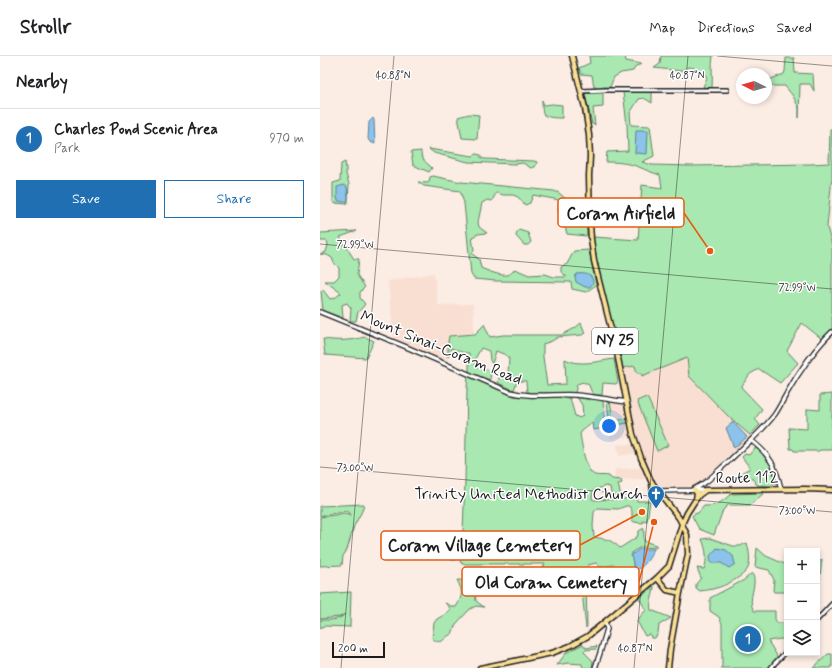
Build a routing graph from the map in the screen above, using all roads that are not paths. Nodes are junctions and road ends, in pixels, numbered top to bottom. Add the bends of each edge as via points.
1 (572, 56) edge
2 (727, 90) dead end
3 (581, 91) junction
4 (320, 312) edge
5 (832, 332) edge
6 (627, 402) junction
7 (752, 440) junction
8 (652, 481) junction
9 (781, 489) junction
10 (693, 490) junction
11 (706, 490) junction
12 (832, 490) edge
13 (658, 491) junction
14 (653, 495) dead end
15 (695, 500) junction
16 (682, 524) junction
17 (657, 578) junction
18 (680, 593) junction
19 (832, 604) edge
20 (820, 617) edge
21 (605, 622) junction
22 (784, 654) edge
23 (480, 668) edge
24 (595, 668) edge
25 (668, 668) edge
26 (771, 668) edge

1 - 3 main road, NY 25
2 - 3 street
3 - 6 main road, NY 25 via 590,142 590,224 594,261 612,329
4 - 6 main road, Mount Sinai-Coram Road via 510,392 535,396 578,395
5 - 7 main road via 803,367 762,431
6 - 8 main road, NY 25 via 636,445
7 - 9 main road via 774,465
7 - 10 main road via 706,483
8 - 13 main road, NY 25
8 - 14 main road
9 - 11 main road, Route 112
9 - 12 main road, Route 112
10 - 11 main road
10 - 13 main road
10 - 15 main road via 697,493
11 - 15 main road, Route 112
13 - 16 main road, NY 25
15 - 16 main road, Route 112
16 - 17 main road, Route 112 via 669,566
16 - 18 main road, NY 25 via 687,535 688,554
17 - 18 main road via 667,590
17 - 21 main road, Route 112
18 - 25 main road, NY 25
19 - 20 street
21 - 23 main road, Route 112 via 588,636 552,653
21 - 24 main road via 607,629
22 - 26 street

